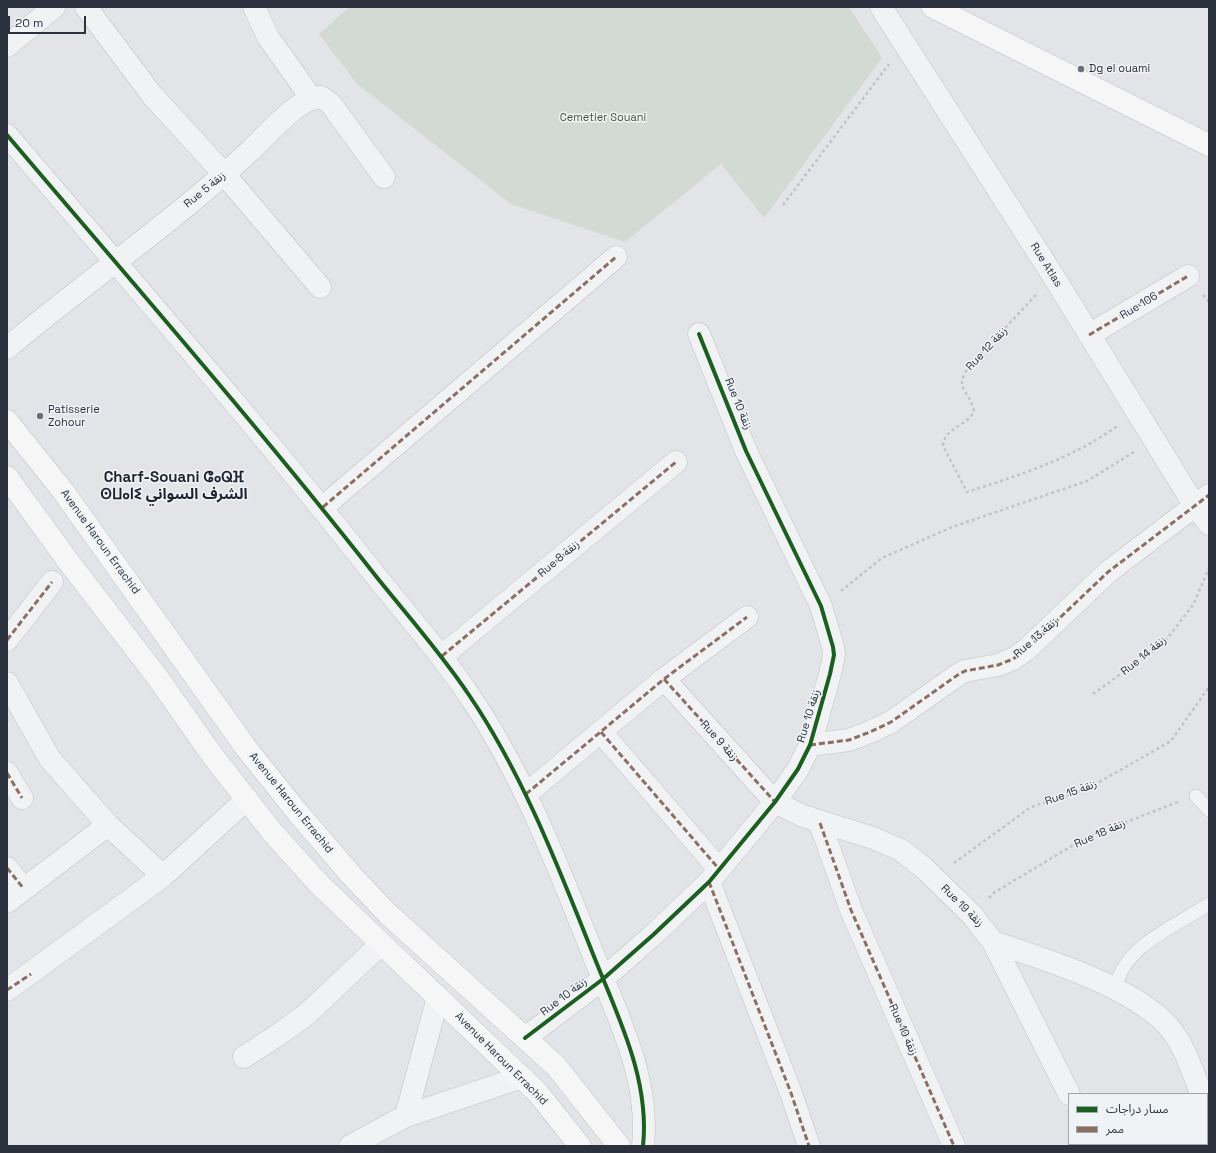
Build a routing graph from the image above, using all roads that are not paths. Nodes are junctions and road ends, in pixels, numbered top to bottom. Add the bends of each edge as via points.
1 (54, 7) edge
2 (254, 7) edge
3 (881, 7) edge
4 (939, 8) edge
5 (91, 9) edge
6 (7, 46) edge
7 (312, 99) junction
8 (7, 135) edge
9 (1209, 145) edge
10 (225, 174) junction
11 (384, 177) dead end
12 (616, 257) dead end
13 (115, 262) junction
14 (1188, 276) dead end
15 (320, 287) dead end
16 (699, 334) dead end
17 (1089, 335) junction
18 (7, 348) edge
19 (7, 421) edge
20 (676, 462) dead end
21 (7, 477) edge
22 (1202, 501) edge
23 (323, 507) junction
24 (1209, 524) edge
25 (52, 582) dead end
26 (747, 617) dead end
27 (7, 640) edge
28 (442, 656) junction
29 (664, 680) junction
30 (7, 683) edge
31 (601, 732) junction
32 (810, 745) junction
33 (7, 773) edge
34 (526, 794) junction
35 (1196, 796) road end
36 (22, 798) dead end
37 (247, 799) junction
38 (775, 802) junction
39 (1209, 810) edge
40 (820, 823) junction
41 (108, 825) junction
42 (7, 868) edge
43 (163, 876) junction
44 (714, 876) junction
45 (24, 889) junction
46 (7, 902) edge
47 (1209, 904) edge
48 (993, 942) junction
49 (381, 944) junction
50 (603, 979) junction
51 (1115, 989) junction
52 (7, 990) edge
53 (438, 997) junction
54 (525, 1038) junction
55 (244, 1057) dead end
56 (522, 1077) junction
57 (1068, 1093) edge
58 (1201, 1093) edge
59 (406, 1116) junction
60 (362, 1144) edge
61 (580, 1146) edge
62 (619, 1146) edge
63 (643, 1146) edge
64 (809, 1146) edge
65 (954, 1146) edge

1 - 6 street
2 - 7 street via 268,37
3 - 17 street, Rue Atlas
4 - 9 main road
5 - 10 street via 152,95
7 - 10 street, Rue 5 زنقة via 296,109
7 - 11 street via 321,97 331,104
8 - 13 street
10 - 13 street, Rue 5 زنقة
10 - 15 street
12 - 23 street
13 - 18 street, Rue 5 زنقة
13 - 23 street
14 - 17 street, Rue 106
16 - 32 street, Rue 10 زنقة via 746,451 821,606 832,636 834,655
17 - 22 street, Rue Atlas
19 - 54 main road, Avenue Haroun Errachid via 63,491 246,748 298,813 388,914
20 - 28 street, Rue 8 زنقة
21 - 37 main road, Avenue Haroun Errachid
22 - 24 street, Rue Atlas
22 - 32 street, Rue 13 زنقة via 1108,572 1026,650 1013,659 965,671 891,722 870,732 849,740
23 - 28 street
25 - 27 street
26 - 29 street
28 - 34 street via 470,696
29 - 31 street
29 - 38 street, Rue 9 زنقة
30 - 41 street via 50,759
31 - 34 street
31 - 44 street
32 - 38 street, Rue 10 زنقة via 798,769
33 - 36 street
34 - 50 street
35 - 39 lane
37 - 43 street
37 - 49 main road, Avenue Haroun Errachid via 273,833 320,884
38 - 40 street, Rue 19 زنقة
38 - 44 street, Rue 10 زنقة
40 - 48 street, Rue 19 زنقة via 873,838 908,855 972,915
40 - 65 street, Rue 10 زنقة via 851,910
41 - 43 street
41 - 45 street
42 - 45 street
43 - 52 street
44 - 50 street, Rue 10 زنقة
44 - 64 street
45 - 46 street
47 - 51 lane via 1141,948 1122,971
48 - 51 street
48 - 57 street, Rue 19 زنقة
49 - 53 main road, Avenue Haroun Errachid
49 - 55 street via 306,1014
50 - 54 street, Rue 10 زنقة
50 - 63 street via 640,1083 645,1116
51 - 58 street via 1149,1009 1168,1026 1189,1059
53 - 56 main road, Avenue Haroun Errachid
53 - 59 street
54 - 62 main road, Avenue Haroun Errachid via 556,1066
56 - 59 street
56 - 61 main road, Avenue Haroun Errachid
59 - 60 street

